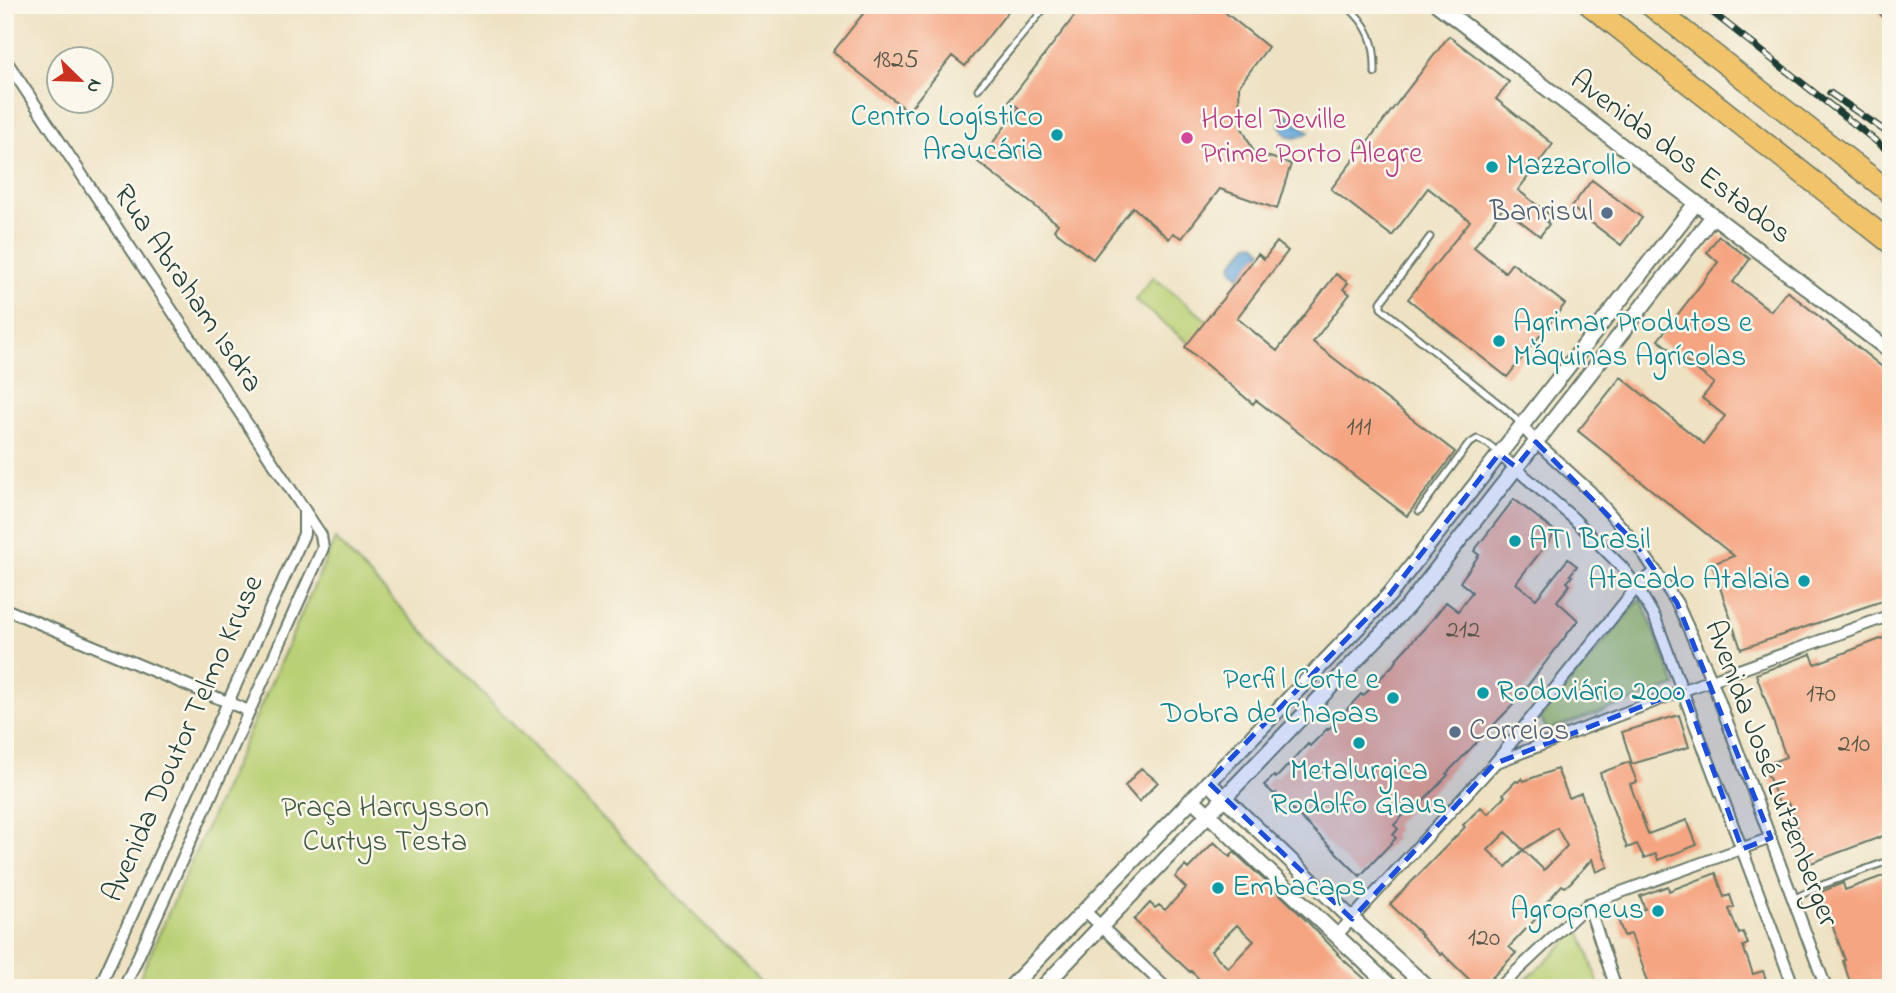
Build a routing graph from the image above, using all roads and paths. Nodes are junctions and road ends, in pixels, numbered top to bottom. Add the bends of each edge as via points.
1 (1047, 5) edge
2 (1346, 5) edge
3 (1438, 5) edge
4 (1590, 5) edge
5 (1650, 5) edge
6 (5, 59) edge
7 (1375, 74) dead end
8 (978, 89) dead end
9 (1891, 193) edge
10 (1696, 203) junction
11 (1713, 216) junction
12 (1430, 237) dead end
13 (1891, 243) edge
14 (1606, 318) junction
15 (1621, 333) junction
16 (1891, 352) edge
17 (1521, 425) junction
18 (1536, 442) junction
19 (1499, 454) junction
20 (1516, 467) junction
21 (304, 509) junction
22 (1419, 511) dead end
23 (323, 548) joint
24 (1656, 571) junction
25 (1637, 587) junction
26 (5, 609) edge
27 (1891, 615) edge
28 (1712, 681) junction
29 (1305, 682) junction
30 (1684, 690) junction
31 (1319, 698) junction
32 (228, 702) junction
33 (249, 711) junction
34 (1494, 764) junction
35 (1208, 782) junction
36 (1225, 797) junction
37 (1192, 799) junction
38 (1208, 815) junction
39 (1771, 838) junction
40 (1742, 849) junction
41 (1891, 860) edge
42 (1793, 898) junction
43 (1588, 904) junction
44 (1085, 911) junction
45 (1352, 919) junction
46 (1101, 926) junction
47 (1337, 934) junction
48 (99, 988) edge
49 (124, 988) edge
50 (1010, 988) edge
51 (1042, 988) edge
52 (1166, 988) edge
53 (1392, 988) edge
54 (1428, 988) edge
55 (1499, 988) edge
56 (1616, 988) edge
57 (1794, 988) edge
58 (1826, 988) edge

1 - 8 lane
2 - 7 lane via 1367,29
3 - 10 street, Avenida dos Estados
4 - 13 highway
5 - 9 highway
6 - 21 street, Rua Abraham Isdra
10 - 11 street, Avenida dos Estados
10 - 14 street
11 - 15 street
11 - 16 street, Avenida dos Estados
12 - 17 lane via 1381,308
14 - 15 street
14 - 17 street
15 - 18 street
17 - 18 street, Avenida José Lutzenberger
17 - 19 street
18 - 20 street
18 - 24 street, Avenida José Lutzenberger via 1591,492
19 - 20 street, Avenida José Lutzenberger
19 - 22 lane via 1476,439
19 - 29 street via 1390,594
20 - 25 street, Avenida José Lutzenberger via 1572,517
20 - 31 street via 1406,607
21 - 23 street, Rua Abraham Isdra via 321,535
21 - 32 street, Avenida Doutor Telmo Kruse via 304,534
23 - 33 street, Avenida Doutor Telmo Kruse
24 - 25 street
24 - 28 street, Avenida José Lutzenberger via 1677,603
25 - 30 street, Avenida José Lutzenberger via 1656,618
25 - 34 street
26 - 32 street
27 - 28 street
28 - 30 street
28 - 39 street, Avenida José Lutzenberger
29 - 31 street
29 - 35 street
30 - 34 street
30 - 40 street, Avenida José Lutzenberger
31 - 36 street
32 - 33 street
32 - 48 street, Avenida Doutor Telmo Kruse
33 - 49 street, Avenida Doutor Telmo Kruse
34 - 45 street
35 - 36 street
35 - 37 street
36 - 38 street
36 - 45 street
37 - 38 street
37 - 44 street
38 - 46 street
38 - 47 street
39 - 40 street
39 - 42 street, Avenida José Lutzenberger
40 - 43 street
40 - 57 street, Avenida José Lutzenberger
41 - 42 lane
42 - 58 street, Avenida José Lutzenberger
43 - 55 street
43 - 56 street
44 - 46 street
44 - 50 street
45 - 47 street
45 - 54 street
46 - 51 street
46 - 52 street
47 - 53 street

